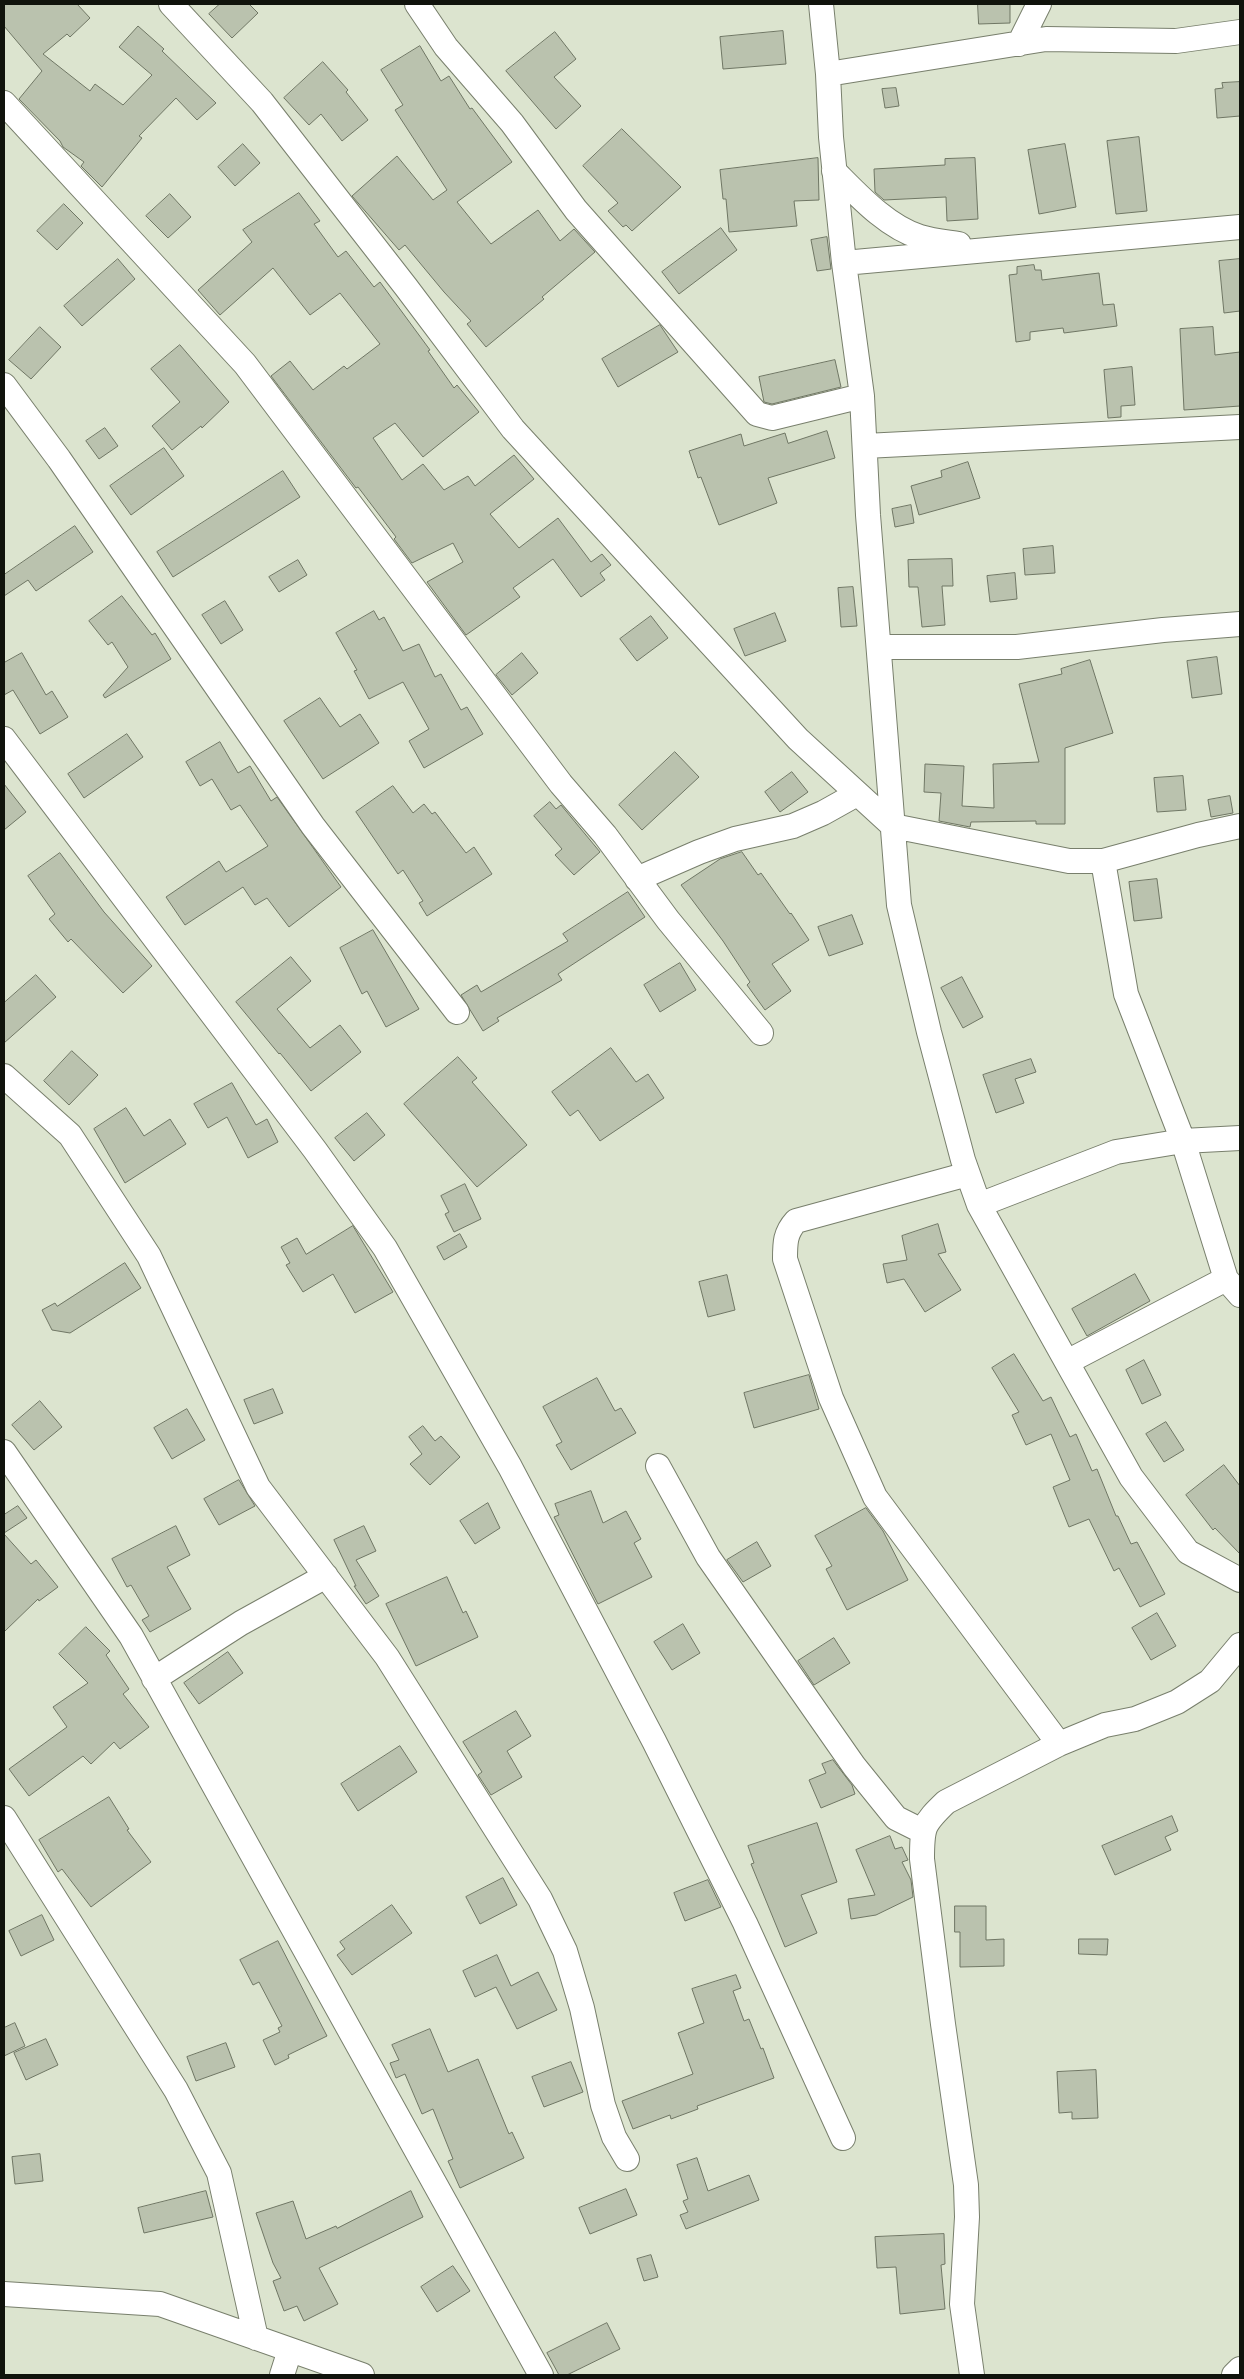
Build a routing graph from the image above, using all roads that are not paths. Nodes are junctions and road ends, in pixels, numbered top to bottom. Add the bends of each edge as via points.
1 (171, 4) edge
2 (417, 4) edge
3 (820, 4) edge
4 (1039, 4) edge
5 (1240, 32) edge
6 (1019, 44) junction
7 (828, 74) junction
8 (4, 103) edge
9 (834, 172) junction
10 (1240, 227) edge
11 (991, 249) junction
12 (844, 263) junction
13 (4, 385) edge
14 (862, 396) junction
15 (1240, 427) edge
16 (865, 446) junction
17 (1240, 624) edge
18 (879, 647) junction
19 (4, 739) edge
20 (857, 794) junction
21 (893, 826) junction
22 (1240, 826) edge
23 (1103, 861) junction
24 (637, 879) junction
25 (457, 1012) dead end
26 (761, 1033) dead end
27 (4, 1076) edge
28 (1240, 1138) edge
29 (1183, 1141) junction
30 (968, 1174) junction
31 (979, 1205) junction
32 (1233, 1287) edge
33 (1067, 1362) junction
34 (4, 1452) edge
35 (658, 1466) dead end
36 (326, 1576) junction
37 (1240, 1580) edge
38 (1240, 1645) edge
39 (154, 1679) junction
40 (1059, 1744) junction
41 (4, 1818) edge
42 (922, 1831) junction
43 (843, 2138) dead end
44 (627, 2159) dead end
45 (4, 2294) edge
46 (256, 2338) junction
47 (290, 2350) junction
48 (1240, 2369) edge
49 (282, 2375) edge
50 (362, 2375) edge
51 (541, 2375) edge
52 (972, 2375) edge
53 (1234, 2375) edge

1 - 20 street via 262,102 513,429 798,740
2 - 14 street via 446,47 512,123 576,210 757,414 772,418
3 - 7 street
4 - 6 street
5 - 6 street via 1176,41 1046,39
6 - 7 street
7 - 9 street
8 - 24 street via 245,364 561,784
9 - 11 street via 872,208 919,237
9 - 12 street
10 - 11 street
11 - 12 street
12 - 14 street
13 - 25 street via 59,459 312,826
14 - 16 street
15 - 16 street
16 - 18 street
17 - 18 street via 1017,647
18 - 21 street
19 - 43 street via 315,1150 385,1248 510,1467 654,1741 745,1923
20 - 21 street
20 - 24 street via 793,826 735,839
21 - 23 street via 1070,861
21 - 30 street via 899,905 928,1032
22 - 23 street
23 - 29 street via 1126,994
24 - 26 street
27 - 36 street via 70,1135 143,1248 258,1487
28 - 29 street
29 - 31 street via 1116,1152
29 - 32 street
30 - 31 street
30 - 40 street via 796,1222 788,1230 785,1259 831,1398 876,1497
31 - 33 street
32 - 33 street
33 - 37 street via 1131,1476 1188,1552
34 - 39 street via 131,1636
35 - 42 street via 708,1557 854,1766 896,1818
36 - 39 street via 241,1622
36 - 44 street via 387,1657 540,1898 565,1951 582,2008 603,2105 614,2137
38 - 40 street via 1210,1681 1177,1702
39 - 51 street
40 - 42 street via 946,1802
41 - 46 street via 176,2090 220,2173
42 - 52 street via 922,1858 966,2185 962,2304
45 - 46 street via 160,2304
46 - 47 street
47 - 49 street
47 - 50 street
48 - 53 street

